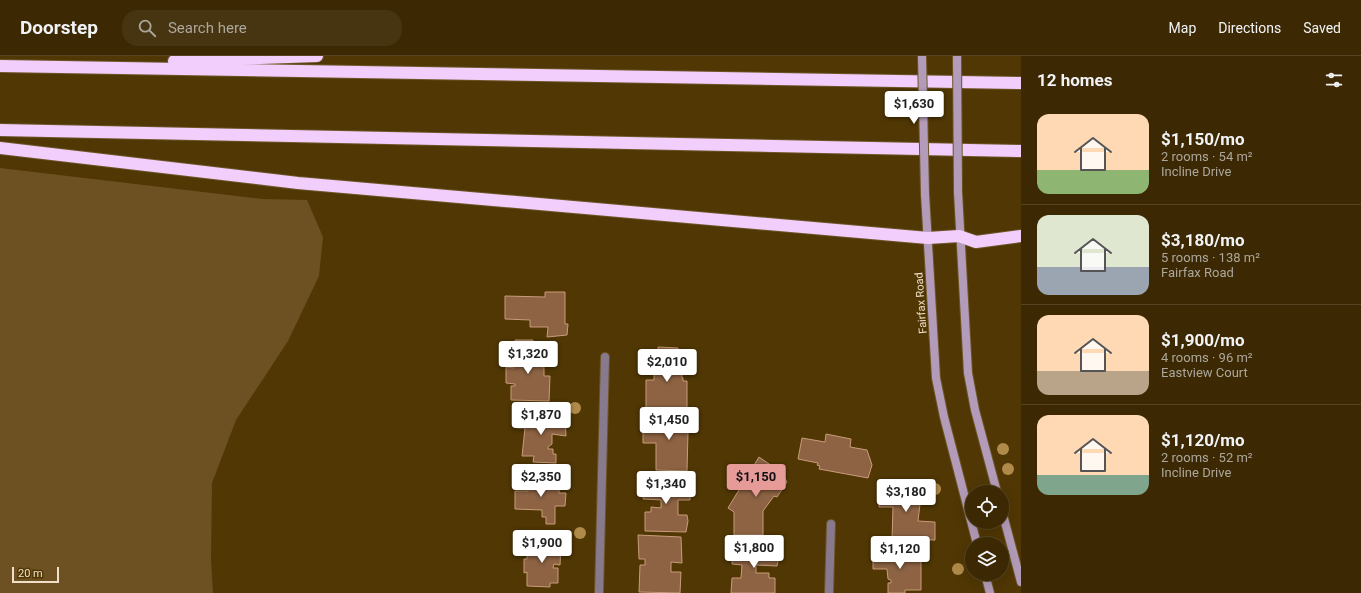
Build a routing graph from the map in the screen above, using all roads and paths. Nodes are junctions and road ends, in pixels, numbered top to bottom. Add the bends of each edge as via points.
1 (317, 56) edge
2 (922, 56) edge
3 (957, 56) edge
4 (0, 66) edge
5 (26, 67) junction
6 (1021, 83) edge
7 (0, 130) edge
8 (0, 148) edge
9 (1021, 151) edge
10 (959, 236) junction
11 (1021, 236) edge
12 (928, 238) junction
13 (605, 357) dead end
14 (995, 485) edge
15 (831, 524) dead end
16 (1007, 529) edge
17 (975, 537) edge
18 (987, 581) edge
19 (1021, 582) edge
20 (600, 593) edge
21 (829, 593) edge
22 (990, 593) edge

1 - 5 highway
2 - 12 main road, Fairfax Road, bridge
3 - 10 main road, bridge
4 - 5 highway
5 - 6 highway
7 - 9 highway
8 - 12 highway via 298,183
10 - 11 highway via 976,242
10 - 12 highway
10 - 14 main road via 968,373
12 - 17 main road, Fairfax Road via 936,378
13 - 20 street
15 - 21 street
16 - 19 main road
18 - 22 main road

